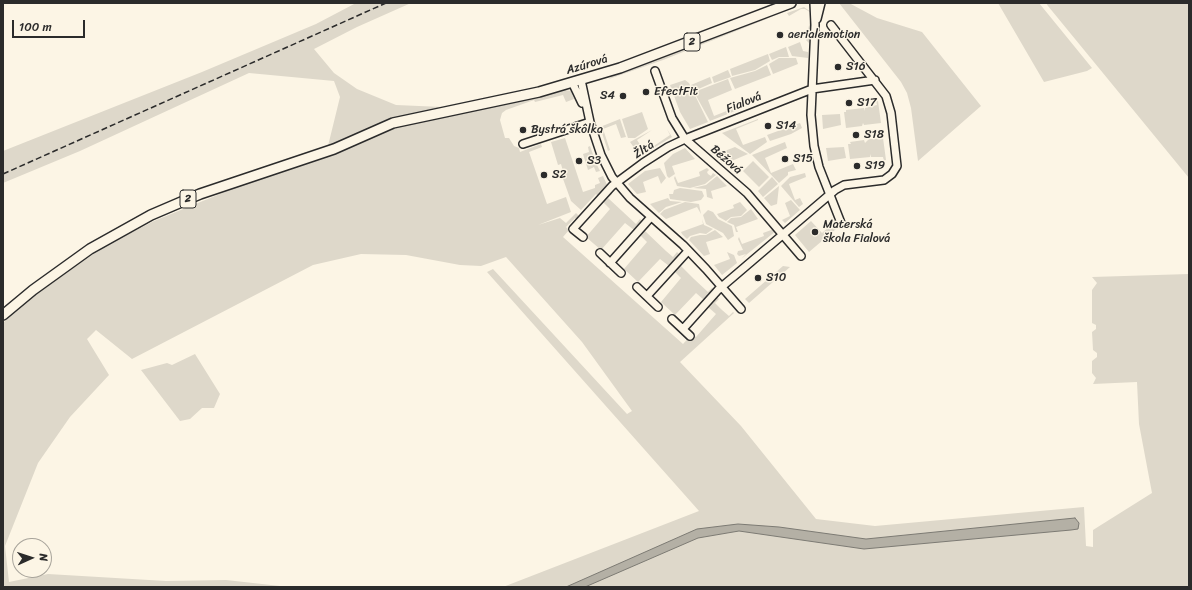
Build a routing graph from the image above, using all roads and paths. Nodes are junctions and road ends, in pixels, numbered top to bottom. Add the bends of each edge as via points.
1 (791, 3) edge
2 (814, 3) edge
3 (821, 3) edge
4 (815, 25) junction
5 (831, 25) dead end
6 (655, 71) dead end
7 (875, 80) junction
8 (577, 81) junction
9 (812, 89) junction
10 (590, 122) junction
11 (685, 139) junction
12 (523, 144) dead end
13 (616, 183) junction
14 (829, 195) junction
15 (651, 217) junction
16 (841, 223) dead end
17 (783, 235) junction
18 (583, 237) dead end
19 (688, 251) junction
20 (600, 253) dead end
21 (801, 256) dead end
22 (610, 263) junction
23 (621, 273) dead end
24 (722, 287) junction
25 (637, 288) dead end
26 (647, 296) junction
27 (658, 306) dead end
28 (740, 309) dead end
29 (3, 315) edge
30 (672, 319) dead end
31 (683, 329) junction
32 (690, 336) dead end

1 - 8 main road, Azúrová / 2 via 656,55
2 - 4 street
3 - 4 street
4 - 9 street
5 - 7 street
6 - 11 street, Béžová via 672,118
7 - 9 street, Fialová
7 - 14 street via 886,96 891,113 897,166 884,180 844,185
8 - 10 street
8 - 29 main road, Azúrová / 2 via 384,127 342,146 215,189 151,215 84,253
9 - 11 street, Fialová
9 - 14 street via 814,146
10 - 12 street
10 - 13 street via 601,155
11 - 13 street, Žltá via 643,163
11 - 17 street, Béžová via 747,193
13 - 15 street
13 - 18 street, Žltá via 573,230
14 - 16 street
14 - 17 street
15 - 19 street
15 - 22 street
17 - 21 street, Béžová
17 - 24 street
19 - 24 street
19 - 26 street
20 - 22 street
22 - 23 street
24 - 28 street
24 - 31 street
25 - 26 street
26 - 27 street
30 - 31 street
31 - 32 street

